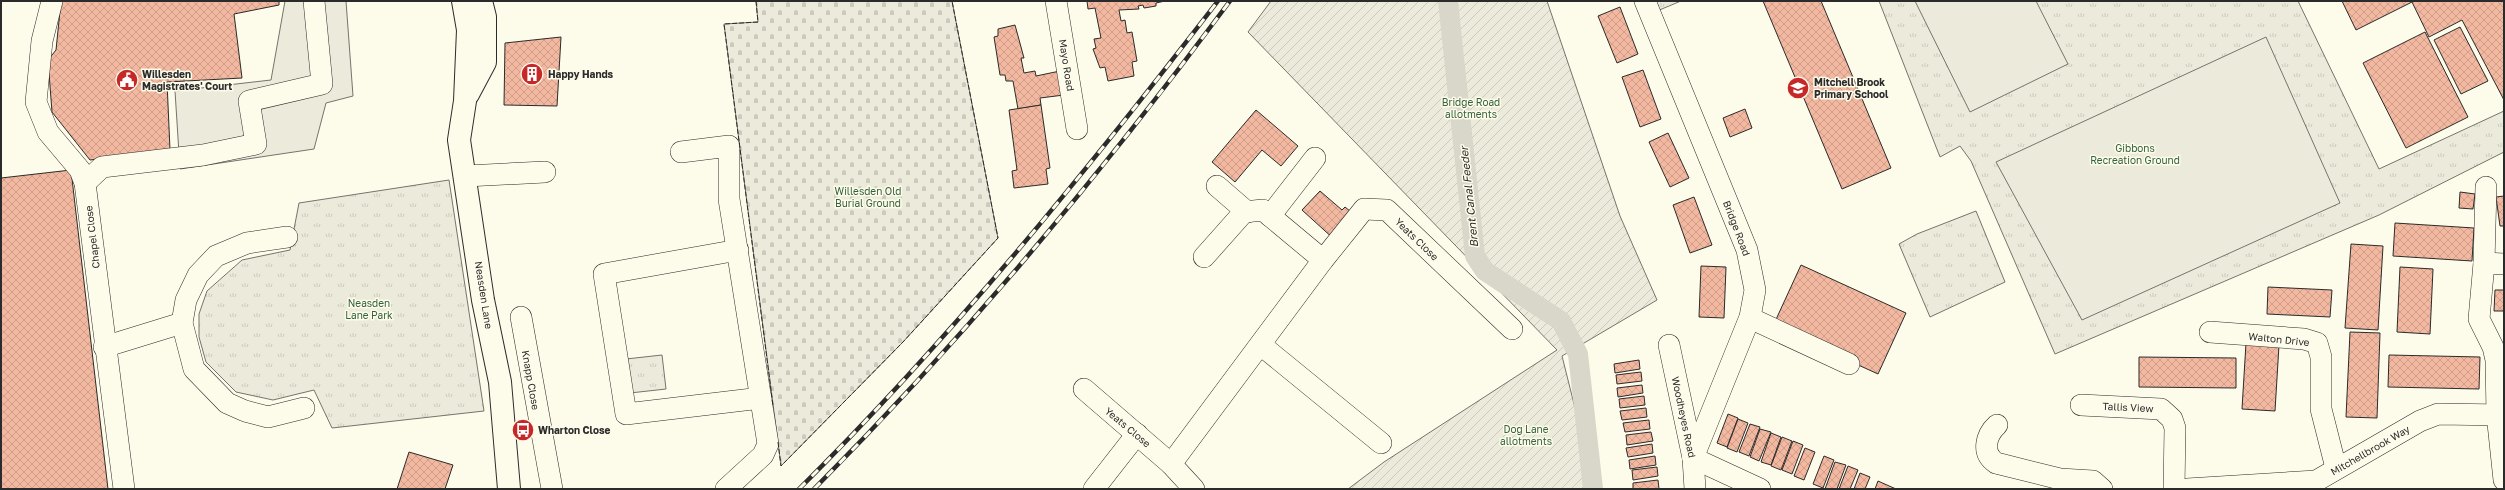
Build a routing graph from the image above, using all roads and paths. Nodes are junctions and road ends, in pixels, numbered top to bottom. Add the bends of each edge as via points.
1 (52, 1) edge
2 (314, 1) edge
3 (463, 1) edge
4 (481, 1) edge
5 (1056, 1) edge
6 (1645, 1) edge
7 (465, 101) junction
8 (1077, 129) dead end
9 (681, 152) dead end
10 (1315, 158) dead end
11 (545, 172) dead end
12 (466, 176) junction
13 (85, 183) junction
14 (1217, 186) dead end
15 (2486, 187) dead end
16 (1247, 212) junction
17 (1270, 216) junction
18 (287, 238) dead end
19 (738, 250) junction
20 (1204, 257) dead end
21 (1323, 260) junction
22 (2484, 263) junction
23 (2504, 264) edge
24 (520, 318) dead end
25 (1750, 318) junction
26 (182, 323) junction
27 (1512, 329) dead end
28 (2210, 332) dead end
29 (1261, 345) junction
30 (1669, 345) dead end
31 (104, 347) junction
32 (1849, 364) dead end
33 (1084, 390) dead end
34 (761, 398) junction
35 (2081, 405) dead end
36 (304, 408) dead end
37 (2501, 414) edge
38 (1997, 425) dead end
39 (1137, 434) junction
40 (1382, 443) dead end
41 (1693, 458) junction
42 (1171, 464) junction
43 (2336, 468) junction
44 (2504, 480) edge
45 (2316, 485) edge
46 (124, 489) edge
47 (509, 489) edge
48 (552, 489) edge
49 (726, 489) edge
50 (1094, 489) edge
51 (1194, 489) edge
52 (1695, 489) edge
53 (1760, 489) edge
54 (2102, 489) edge
55 (2174, 489) edge
56 (2187, 489) edge

1 - 13 street, Chapel Close via 42,41 36,102 48,132 80,170
2 - 13 street via 322,84 249,101 256,144 203,155 102,167
3 - 7 main road, Neasden Lane via 468,30
4 - 7 main road, Neasden Lane via 485,17 485,62
5 - 8 street, Mayo Road
6 - 25 street, Bridge Road via 1747,250 1755,290
7 - 12 main road, Neasden Lane via 459,140
9 - 19 street via 729,146 729,199
10 - 17 street
11 - 12 street
12 - 47 main road, Neasden Lane via 483,300 500,382
13 - 31 street, Chapel Close
14 - 16 street
15 - 22 street
16 - 17 street via 1263,210
16 - 20 street via 1244,212
17 - 21 street
18 - 26 street via 247,243 216,256 198,275 186,300
19 - 34 street
19 - 34 street via 604,274 624,407 626,414
21 - 27 street, Yeats Close via 1364,209 1387,210
21 - 29 street, Yeats Close
22 - 23 street
22 - 37 street via 2479,319 2494,353
24 - 48 street, Knapp Close
25 - 32 street
25 - 41 street, Bridge Road
26 - 31 street
26 - 36 street via 194,369 227,403 268,417
28 - 43 street, Walton Drive via 2304,339 2317,343 2320,357 2321,409
29 - 40 street
29 - 42 street, Yeats Close
30 - 41 street, Woodheyes Road
31 - 46 street, Chapel Close
33 - 39 street, Yeats Close
34 - 49 street via 768,444 763,455
35 - 55 street, Tallis View via 2161,409 2172,419 2175,428
37 - 43 street, Mitchellbrook Way via 2438,414 2420,421
37 - 44 street
38 - 54 street via 1990,431 1987,441 1989,455 1996,462 2060,478 2093,481
39 - 42 street, Yeats Close
39 - 50 street
41 - 52 street, Woodheyes Road
41 - 53 street
42 - 51 street, Yeats Close
43 - 45 street, Mitchellbrook Way
45 - 56 street, Mitchellbrook Way

